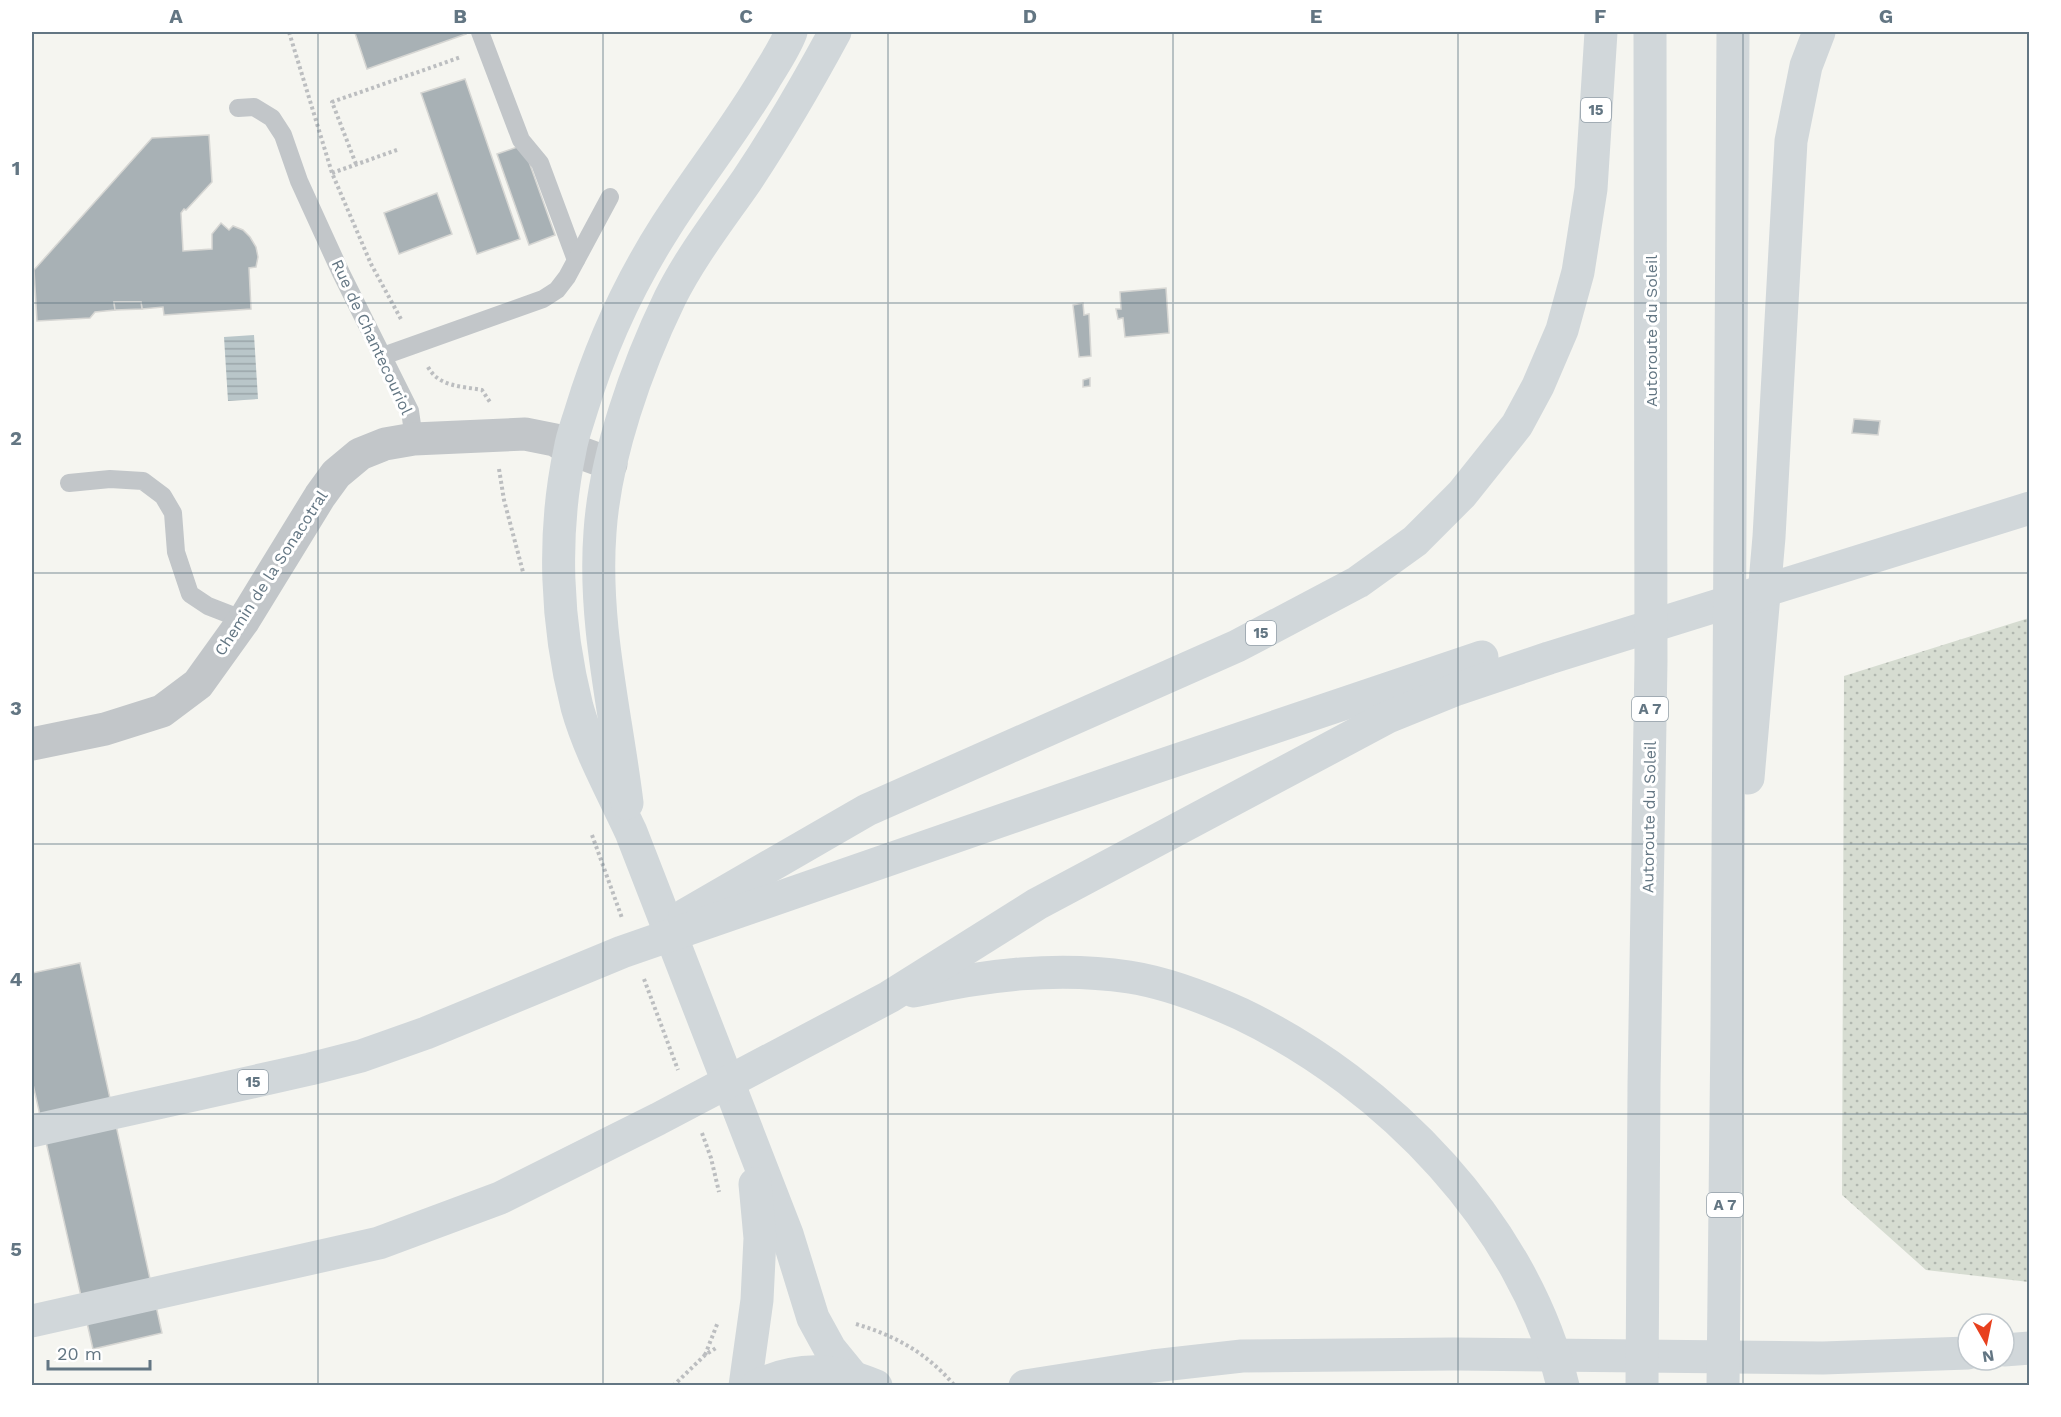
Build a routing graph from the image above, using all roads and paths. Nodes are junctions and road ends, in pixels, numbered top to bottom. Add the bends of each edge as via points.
1 (791, 32) edge
2 (836, 32) edge
3 (1601, 32) edge
4 (1650, 32) edge
5 (1733, 32) edge
6 (1819, 32) edge
7 (483, 40) edge
8 (238, 108) dead end
9 (397, 150) dead end
10 (356, 164) junction
11 (299, 181) junction
12 (610, 198) dead end
13 (576, 260) junction
14 (383, 356) junction
15 (414, 439) junction
16 (570, 449) junction
17 (611, 464) junction
18 (69, 483) dead end
19 (2030, 485) edge
20 (2030, 508) edge
21 (1851, 553) junction
22 (244, 620) junction
23 (1549, 647) junction
24 (32, 744) edge
25 (631, 832) junction
26 (739, 898) junction
27 (889, 997) junction
28 (1727, 1025) junction
29 (32, 1131) edge
30 (752, 1146) junction
31 (32, 1321) edge
32 (1956, 1353) edge
33 (1154, 1366) junction
34 (864, 1381) edge
35 (745, 1386) edge
36 (757, 1386) edge
37 (1025, 1386) edge
38 (1112, 1386) edge
39 (1563, 1386) edge
40 (1642, 1386) edge
41 (1723, 1386) edge

1 - 16 main road via 754,96 634,279 590,381
2 - 17 main road via 671,297 630,397
3 - 26 main road, 15 via 1591,189 1578,272 1562,330 1517,425 1462,494 1415,542 1358,582 1237,646 867,810
4 - 40 main road, Autoroute du Soleil / A 7 via 1651,661
5 - 28 main road, A 7
6 - 28 main road via 1806,66 1791,141 1769,537
7 - 10 path via 332,102
7 - 13 lane via 521,140 540,162
8 - 11 lane, Rue de Chantecouriol via 254,107 272,118 283,135
9 - 10 path
10 - 11 path
11 - 14 lane, Rue de Chantecouriol
12 - 13 lane
13 - 14 lane via 557,290 543,299
14 - 15 lane, Rue de Chantecouriol via 410,411
15 - 16 street via 525,434 555,440
15 - 22 street, Chemin de la Sonacotral via 360,454 336,474
16 - 17 street
16 - 25 main road via 558,561 569,668 578,708
17 - 25 main road via 600,533 599,605
18 - 22 lane via 143,481 163,496 173,513 176,552 190,594 208,606
19 - 21 main road
20 - 21 main road
21 - 23 main road
22 - 24 street, Chemin de la Sonacotral via 198,684 162,711 105,729
23 - 26 main road via 1342,704
23 - 27 main road via 1388,717 1037,904
25 - 30 main road
26 - 29 main road, 15 via 611,957 362,1056
27 - 31 main road via 500,1197 379,1243
27 - 39 main road via 954,982 1015,974 1091,972 1168,986 1275,1030 1318,1056 1373,1098 1452,1176 1479,1209 1523,1281
28 - 41 main road, A 7
30 - 34 main road via 787,1234 813,1318 830,1349
30 - 35 main road via 760,1238 757,1300
32 - 33 main road via 1823,1358 1242,1356
33 - 37 main road
33 - 38 main road
34 - 36 main road via 814,1371 777,1376

